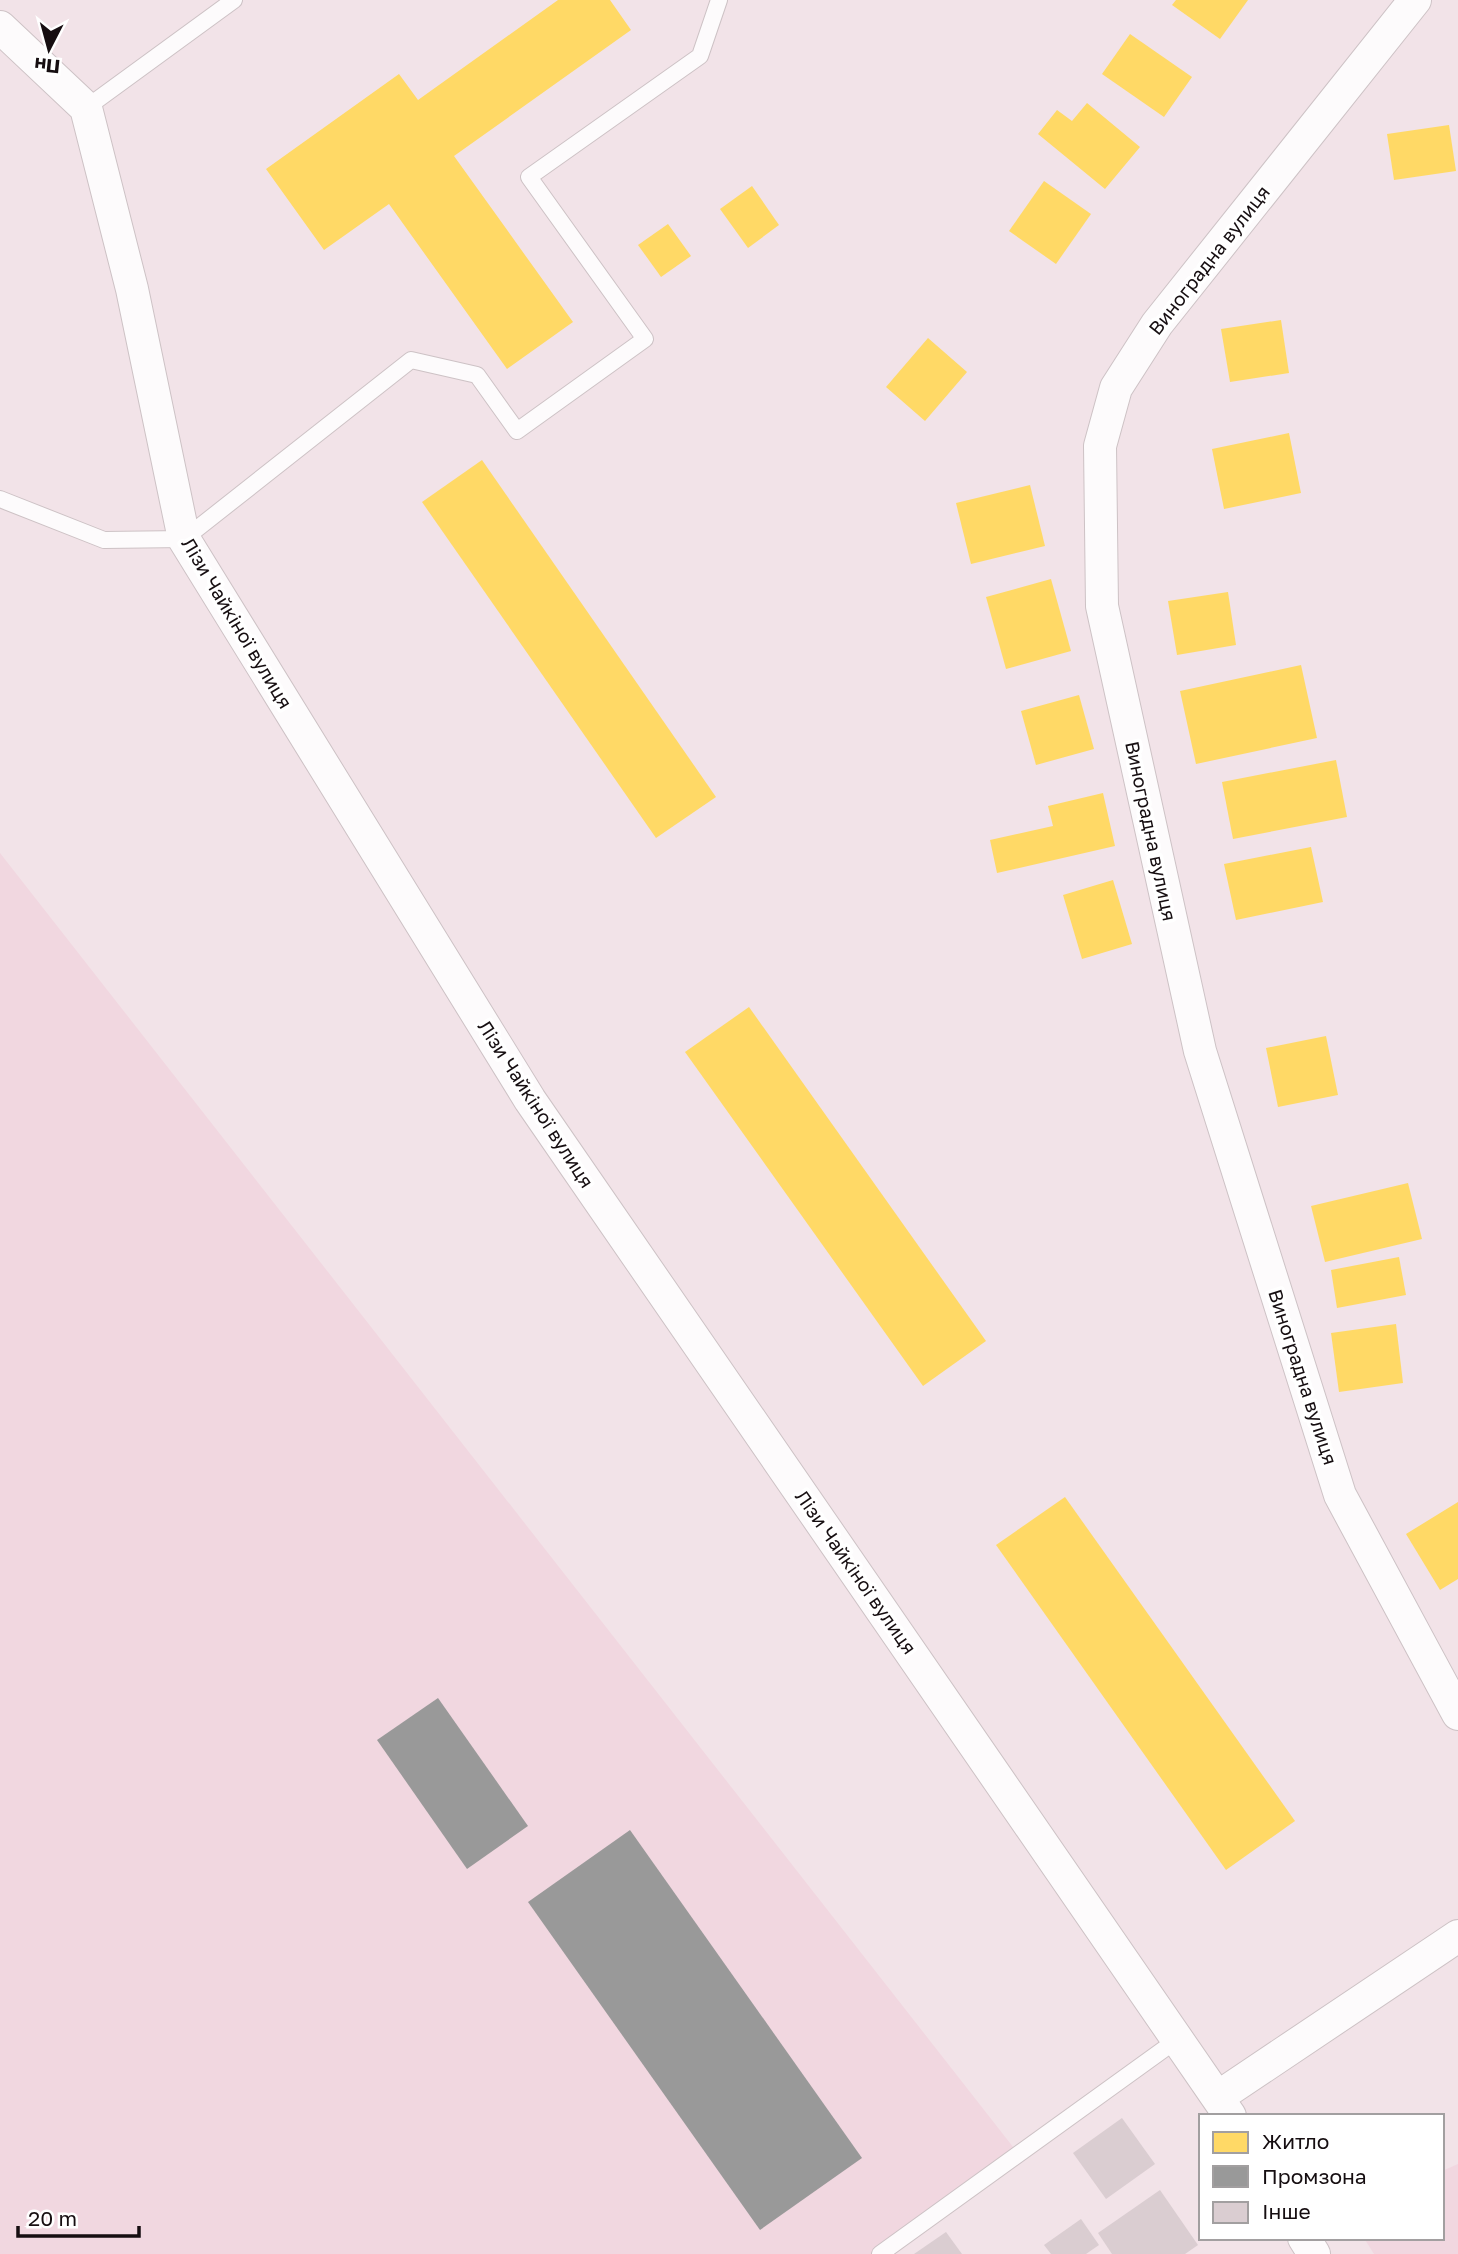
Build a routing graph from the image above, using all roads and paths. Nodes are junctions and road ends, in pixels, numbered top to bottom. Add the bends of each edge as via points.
1 (234, 0) edge
2 (719, 0) edge
3 (1415, 0) edge
4 (0, 27) edge
5 (86, 108) junction
6 (0, 499) edge
7 (184, 539) junction
8 (1458, 1714) edge
9 (1458, 1936) edge
10 (1178, 2039) junction
11 (1224, 2106) edge
12 (880, 2254) edge

1 - 5 lane
2 - 7 lane via 700,56 529,177 645,339 517,431 477,375 411,360
3 - 8 street, Виноградна вулиця via 1157,324 1116,388 1100,446 1102,606 1200,1051 1340,1495
4 - 5 street
5 - 7 street, Лізи Чайкіної вулиця via 132,289
6 - 7 lane via 104,540
7 - 10 street, Лізи Чайкіної вулиця via 530,1100
9 - 11 street
10 - 11 street, Лізи Чайкіної вулиця
10 - 12 lane

